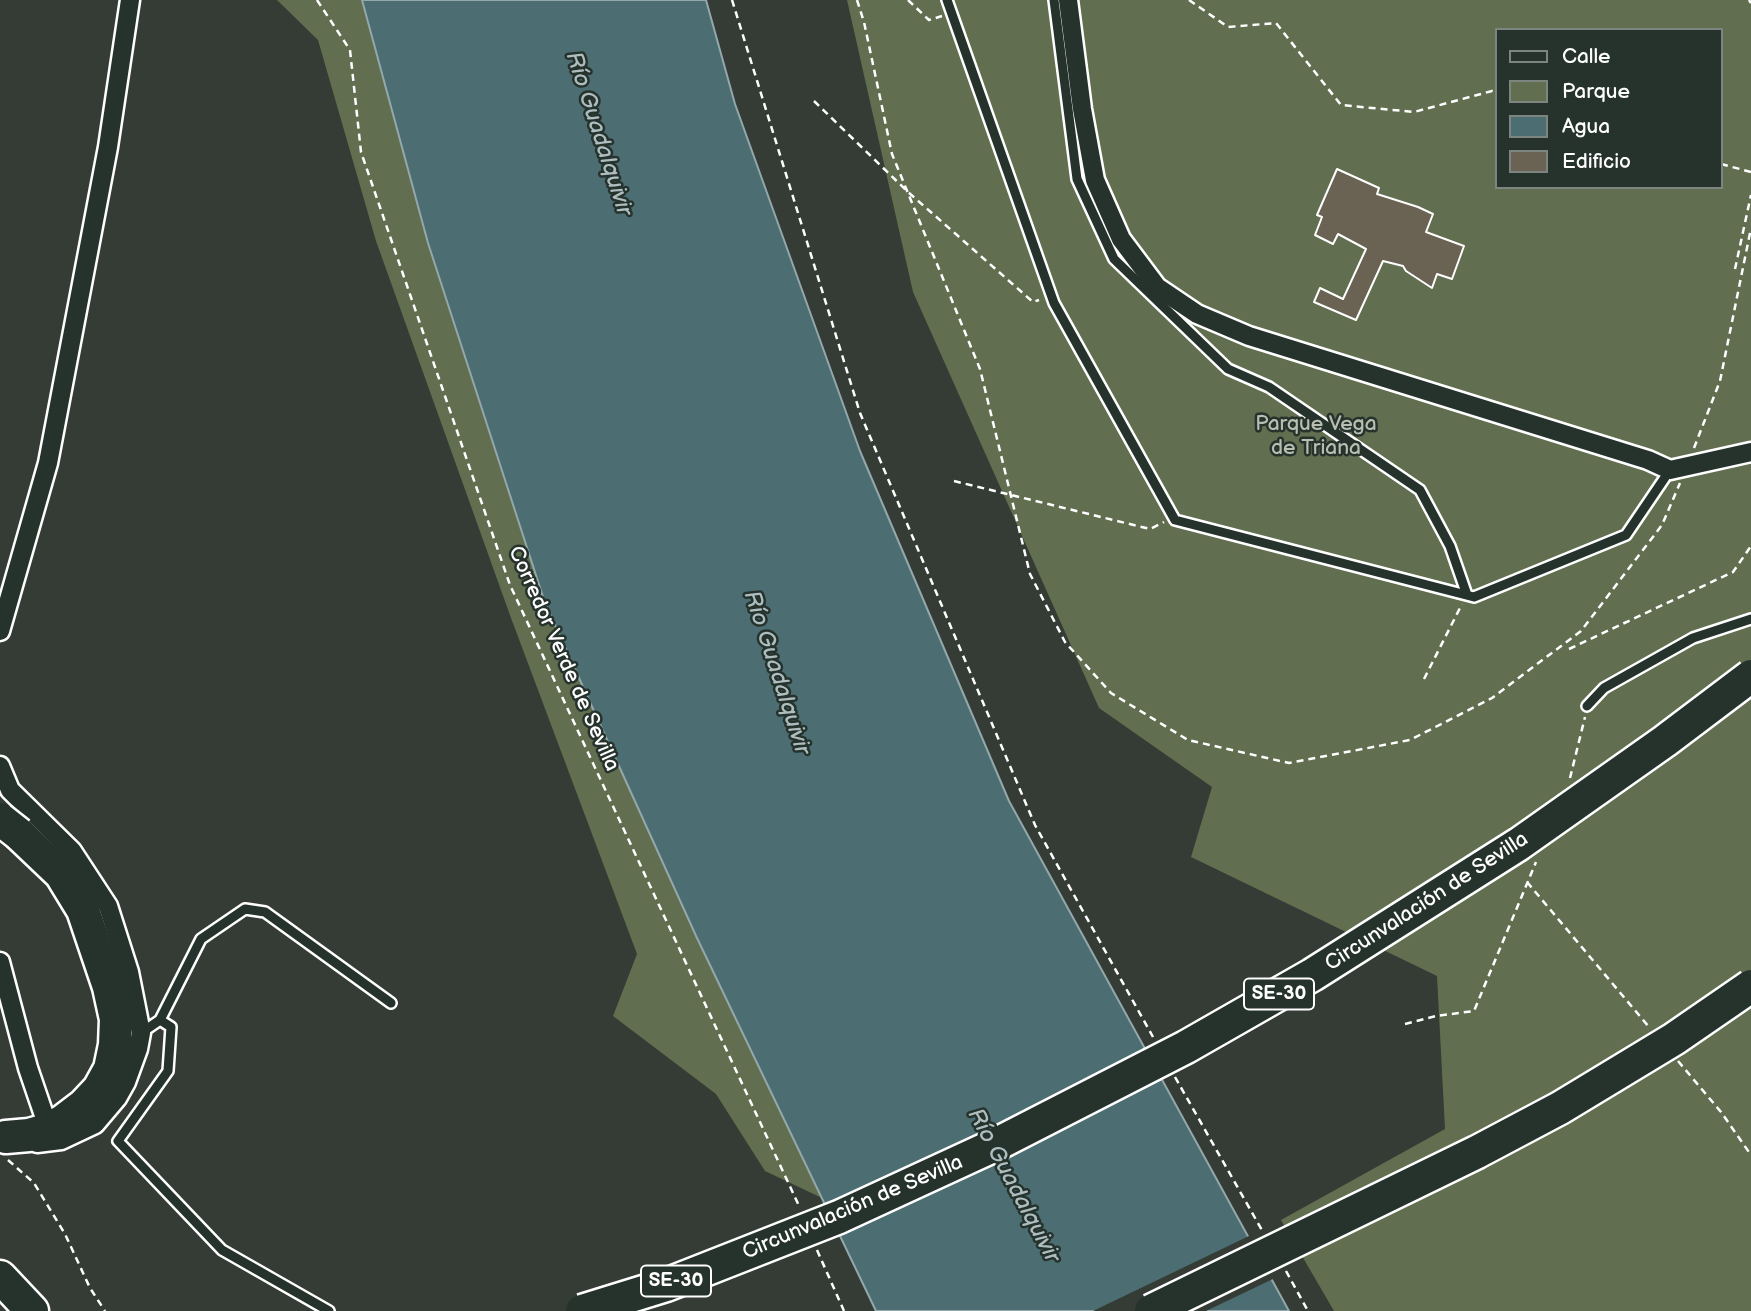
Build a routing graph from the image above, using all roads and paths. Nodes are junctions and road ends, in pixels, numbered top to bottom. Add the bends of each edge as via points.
1 (130, 0) edge
2 (317, 0) edge
3 (732, 0) edge
4 (857, 0) edge
5 (908, 0) edge
6 (947, 0) edge
7 (1054, 0) edge
8 (1068, 0) edge
9 (1189, 0) edge
10 (952, 12) junction
11 (1496, 92) edge
12 (814, 101) dead end
13 (1723, 165) edge
14 (1751, 172) edge
15 (908, 192) junction
16 (1751, 195) edge
17 (1751, 228) edge
18 (1735, 269) dead end
19 (1051, 295) junction
20 (1751, 452) edge
21 (1679, 468) junction
22 (954, 481) dead end
23 (1011, 495) junction
24 (1173, 517) junction
25 (1751, 547) edge
26 (1467, 595) junction
27 (1751, 619) edge
28 (0, 631) edge
29 (1569, 649) dead end
30 (1751, 676) edge
31 (1424, 678) dead end
32 (1587, 706) joint
33 (0, 766) edge
34 (1566, 788) dead end
35 (8, 838) edge
36 (1536, 860) dead end
37 (1527, 882) junction
38 (0, 962) edge
39 (1751, 986) edge
40 (391, 1003) dead end
41 (160, 1020) junction
42 (1405, 1024) dead end
43 (1651, 1028) dead end
44 (141, 1032) junction
45 (1157, 1044) dead end
46 (1677, 1060) dead end
47 (1170, 1068) dead end
48 (44, 1115) joint
49 (3, 1146) edge
50 (1751, 1155) edge
51 (800, 1210) dead end
52 (1267, 1238) dead end
53 (817, 1248) dead end
54 (1281, 1262) dead end
55 (0, 1277) edge
56 (32, 1311) edge
57 (105, 1311) edge
58 (329, 1311) edge
59 (582, 1311) edge
60 (844, 1311) edge
61 (1151, 1311) edge
62 (1308, 1311) edge

1 - 28 street via 108,147 48,463
2 - 51 path, Corredor Verde de Sevilla via 350,50 361,152 510,585
3 - 45 path via 860,414 1035,825
4 - 15 path via 892,154
5 - 10 path via 929,20
6 - 10 lane
7 - 26 lane via 1077,179 1114,259 1228,369 1269,387 1420,490 1450,546
8 - 21 street via 1095,180 1121,239 1157,287 1197,314 1249,336
9 - 11 path via 1228,27 1276,23 1341,105 1414,112
10 - 19 lane
12 - 15 path
13 - 14 path
15 - 19 path via 1033,302
15 - 23 path via 980,369
16 - 18 path
17 - 21 path via 1720,381
19 - 24 lane
20 - 21 street
21 - 23 path via 1662,525 1581,631 1492,698 1410,740 1289,763 1188,740 1111,693 1065,642 1036,586
21 - 26 lane via 1626,535 1474,597
22 - 23 path
23 - 24 path via 1150,529
24 - 26 lane
25 - 29 path via 1733,572
26 - 31 path
27 - 32 lane via 1693,638 1604,688
30 - 59 highway, Circunvalación de Sevilla / SE-30, bridge via 1519,844 1312,975 1186,1047 1018,1134 839,1217 666,1285
32 - 34 path
33 - 44 street via 10,790 72,851 108,906 129,972
35 - 48 highway via 65,908 90,979 100,1028 98,1048 83,1084
35 - 49 highway via 61,874 83,909 116,1019 110,1069 99,1089 63,1121
36 - 37 path
37 - 42 path via 1474,1011
37 - 43 path
38 - 48 street
39 - 61 highway, bridge via 1560,1108
40 - 41 lane via 265,912 244,909 201,939
41 - 44 lane
41 - 58 lane via 171,1027 168,1072 118,1141 222,1250
44 - 49 street via 127,1082 95,1124 46,1143
46 - 50 path
47 - 52 path
49 - 57 path via 34,1182
53 - 60 path
54 - 62 path
55 - 56 highway

